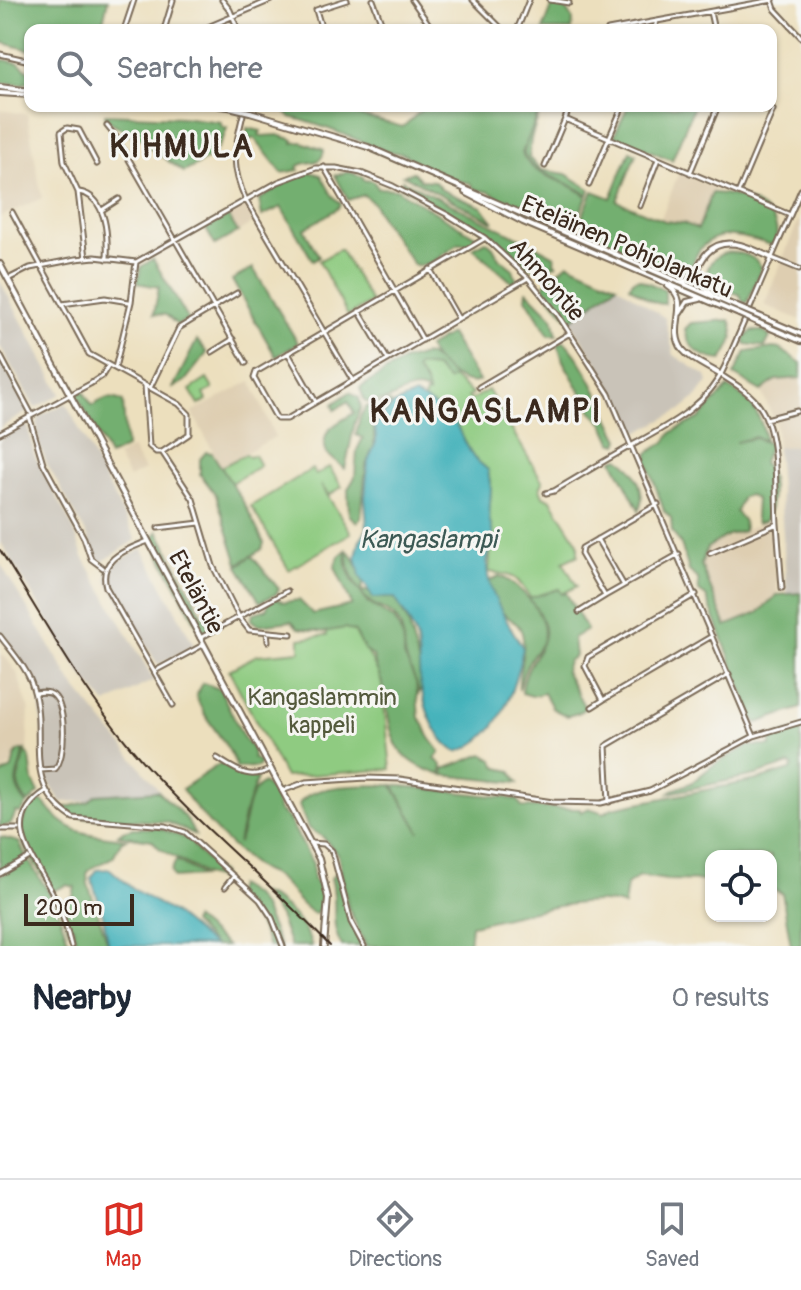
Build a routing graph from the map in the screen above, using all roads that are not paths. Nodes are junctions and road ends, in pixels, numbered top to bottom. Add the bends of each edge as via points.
1 (134, 0) edge
2 (173, 0) edge
3 (222, 0) edge
4 (271, 0) edge
5 (347, 0) edge
6 (373, 0) edge
7 (412, 0) edge
8 (473, 0) edge
9 (529, 0) edge
10 (550, 0) edge
11 (772, 0) edge
12 (557, 2) edge
13 (569, 3) dead end
14 (710, 12) junction
15 (233, 16) junction
16 (657, 21) junction
17 (126, 24) edge
18 (166, 24) edge
19 (215, 24) edge
20 (236, 24) edge
21 (318, 24) edge
22 (382, 24) edge
23 (429, 24) edge
24 (497, 24) edge
25 (519, 24) edge
26 (641, 24) edge
27 (656, 24) edge
28 (713, 24) edge
29 (801, 37) edge
30 (0, 54) edge
31 (24, 60) edge
32 (0, 90) edge
33 (24, 92) edge
34 (244, 112) edge
35 (250, 112) edge
36 (568, 112) edge
37 (620, 112) edge
38 (715, 112) edge
39 (772, 112) edge
40 (565, 119) junction
41 (107, 126) dead end
42 (609, 138) junction
43 (658, 159) junction
44 (97, 164) dead end
45 (545, 166) dead end
46 (324, 167) junction
47 (690, 173) junction
48 (442, 180) junction
49 (589, 185) dead end
50 (801, 190) edge
51 (78, 192) junction
52 (738, 193) junction
53 (799, 198) edge
54 (119, 199) dead end
55 (246, 200) junction
56 (640, 206) dead end
57 (102, 210) junction
58 (12, 212) dead end
59 (790, 215) junction
60 (485, 238) junction
61 (176, 241) junction
62 (86, 258) junction
63 (772, 258) junction
64 (107, 259) junction
65 (136, 262) junction
66 (0, 264) edge
67 (40, 265) junction
68 (699, 266) junction
69 (430, 269) junction
70 (799, 269) dead end
71 (528, 278) junction
72 (8, 279) junction
73 (657, 279) junction
74 (678, 282) junction
75 (394, 291) junction
76 (237, 293) dead end
77 (703, 299) junction
78 (720, 299) junction
79 (131, 302) junction
80 (62, 304) junction
81 (213, 307) junction
82 (359, 311) junction
83 (740, 312) junction
84 (679, 315) junction
85 (459, 319) junction
86 (760, 320) junction
87 (323, 332) junction
88 (570, 333) junction
89 (801, 334) edge
90 (233, 339) junction
91 (423, 340) junction
92 (801, 341) edge
93 (212, 352) dead end
94 (288, 353) junction
95 (0, 355) edge
96 (388, 361) junction
97 (246, 363) dead end
98 (108, 366) junction
99 (114, 369) junction
100 (721, 375) junction
101 (353, 381) junction
102 (148, 387) junction
103 (479, 387) dead end
104 (70, 394) junction
105 (317, 402) junction
106 (797, 411) dead end
107 (30, 415) junction
108 (766, 419) junction
109 (0, 433) edge
110 (632, 445) junction
111 (162, 452) junction
112 (546, 493) dead end
113 (658, 504) junction
114 (200, 523) junction
115 (777, 524) junction
116 (158, 528) dead end
117 (597, 539) junction
118 (148, 541) junction
119 (710, 553) dead end
120 (679, 554) junction
121 (104, 568) junction
122 (624, 585) junction
123 (782, 588) dead end
124 (287, 591) dead end
125 (696, 594) junction
126 (605, 596) junction
127 (579, 612) dead end
128 (239, 617) junction
129 (267, 632) junction
130 (291, 634) dead end
131 (713, 635) junction
132 (0, 636) edge
133 (200, 638) junction
134 (268, 641) dead end
135 (3, 645) edge
136 (203, 645) junction
137 (155, 671) junction
138 (729, 674) junction
139 (35, 693) junction
140 (603, 700) junction
141 (173, 705) dead end
142 (592, 707) dead end
143 (801, 722) edge
144 (754, 736) junction
145 (217, 758) dead end
146 (271, 769) junction
147 (39, 770) junction
148 (46, 791) junction
149 (282, 791) junction
150 (609, 802) junction
151 (0, 829) edge
152 (19, 829) junction
153 (310, 843) junction
154 (29, 857) junction
155 (0, 874) edge
156 (234, 876) junction
157 (225, 887) dead end
158 (71, 946) edge
159 (283, 946) edge
160 (324, 946) edge
161 (364, 946) edge

1 - 17 street
2 - 18 street
3 - 15 street
4 - 15 street
5 - 21 street via 316,10
6 - 22 street
7 - 23 street
8 - 24 street
9 - 25 street
10 - 12 street
11 - 14 street
11 - 29 street
12 - 13 street
14 - 16 street
14 - 28 street
15 - 19 street
15 - 20 street
16 - 26 street
16 - 27 street
30 - 31 street
32 - 33 main road
34 - 55 street via 234,165
35 - 48 main road, Eteläinen Pohjolankatu, bridge via 368,147
36 - 40 street
37 - 42 street
38 - 47 street
39 - 52 street
40 - 42 street
40 - 45 street
41 - 61 street
42 - 43 street
42 - 49 street
43 - 47 street
43 - 56 street
44 - 51 street via 79,130 61,132 64,162
46 - 55 street, Ahmontie via 287,177
46 - 60 street, Ahmontie via 361,173 393,186
46 - 75 street
47 - 52 street
48 - 73 main road, Eteläinen Pohjolankatu via 523,222
48 - 74 main road, Eteläinen Pohjolankatu
50 - 53 street
51 - 57 street
51 - 62 street
52 - 59 street
53 - 59 street
54 - 57 street
55 - 61 street, Ahmontie
55 - 87 street
57 - 64 street
58 - 67 street
59 - 63 street
60 - 69 street
60 - 71 street, Ahmontie
61 - 65 street, Ahmontie
61 - 81 street
62 - 64 street
62 - 67 street
63 - 68 main road via 729,243 709,252
63 - 70 street
63 - 100 street
64 - 65 street
65 - 79 street
66 - 72 main road, Eteläntie
67 - 72 street
67 - 80 street
68 - 74 main road via 690,280
68 - 78 main road via 700,283
69 - 75 street
69 - 85 street
71 - 85 street
71 - 88 street, Ahmontie
72 - 104 main road, Eteläntie
73 - 77 main road, Eteläinen Pohjolankatu
73 - 84 main road via 679,297
74 - 78 main road, Eteläinen Pohjolankatu
75 - 82 street
75 - 91 street
76 - 81 street
77 - 83 main road, Eteläinen Pohjolankatu
77 - 84 main road via 687,302
78 - 83 main road, Eteläinen Pohjolankatu
79 - 80 street via 97,298
79 - 99 street
80 - 98 street via 86,350
81 - 90 street
81 - 102 street via 176,332
82 - 87 street
82 - 96 street
83 - 86 main road, Eteläinen Pohjolankatu, bridge
84 - 100 main road via 676,332 682,349
85 - 91 street
86 - 89 main road, Eteläinen Pohjolankatu
86 - 92 main road, Eteläinen Pohjolankatu
87 - 94 street
87 - 101 street
88 - 103 street
88 - 110 street, Ahmontie via 609,394
90 - 93 street
90 - 97 street
91 - 96 street
94 - 105 street
94 - 105 street via 254,375 277,419 284,421
95 - 107 street
96 - 101 street
98 - 99 street
98 - 104 street via 99,378
99 - 102 street
100 - 108 street via 750,395
100 - 110 street via 697,405
101 - 105 street
102 - 111 street via 149,446
102 - 111 street via 179,404 190,418 187,436
104 - 107 street
104 - 118 main road, Eteläntie
106 - 108 street
107 - 109 street
107 - 121 street via 43,463 94,563
108 - 115 street
110 - 112 street
110 - 113 street, Ahmontie
111 - 114 street via 193,499
113 - 117 street
113 - 120 street, Ahmontie
114 - 116 street
114 - 128 street via 213,566
115 - 119 street
115 - 123 street
117 - 122 street
117 - 126 street via 580,552
118 - 121 street
118 - 133 main road, Eteläntie
120 - 122 street
120 - 125 street, Ahmontie
121 - 137 street via 106,587
122 - 126 street
124 - 128 street
125 - 131 street, Ahmontie
125 - 140 street via 586,659
126 - 127 street
128 - 129 street via 249,630
128 - 133 street
129 - 130 street
129 - 134 street
131 - 138 street, Ahmontie
131 - 140 street
132 - 135 street
133 - 136 main road, Eteläntie
135 - 139 street via 28,674
136 - 137 street
136 - 146 main road, Eteläntie
137 - 141 street
138 - 144 street, Ahmontie
138 - 150 street via 606,746
139 - 147 street
139 - 147 street via 55,697 63,732 60,763 55,769
140 - 142 street
143 - 144 street
144 - 150 street via 658,787
145 - 146 street via 246,775
146 - 149 main road, Eteläntie
147 - 148 street
148 - 152 street via 26,807
148 - 156 street via 73,818 185,832
149 - 150 street via 306,782 366,778 563,803
149 - 153 main road, Eteläntie
151 - 152 street
152 - 154 street
153 - 160 main road, Eteläntie via 328,889
153 - 161 street via 332,851 351,922
154 - 155 street
154 - 158 street via 53,895
156 - 157 street
156 - 159 street via 260,900

